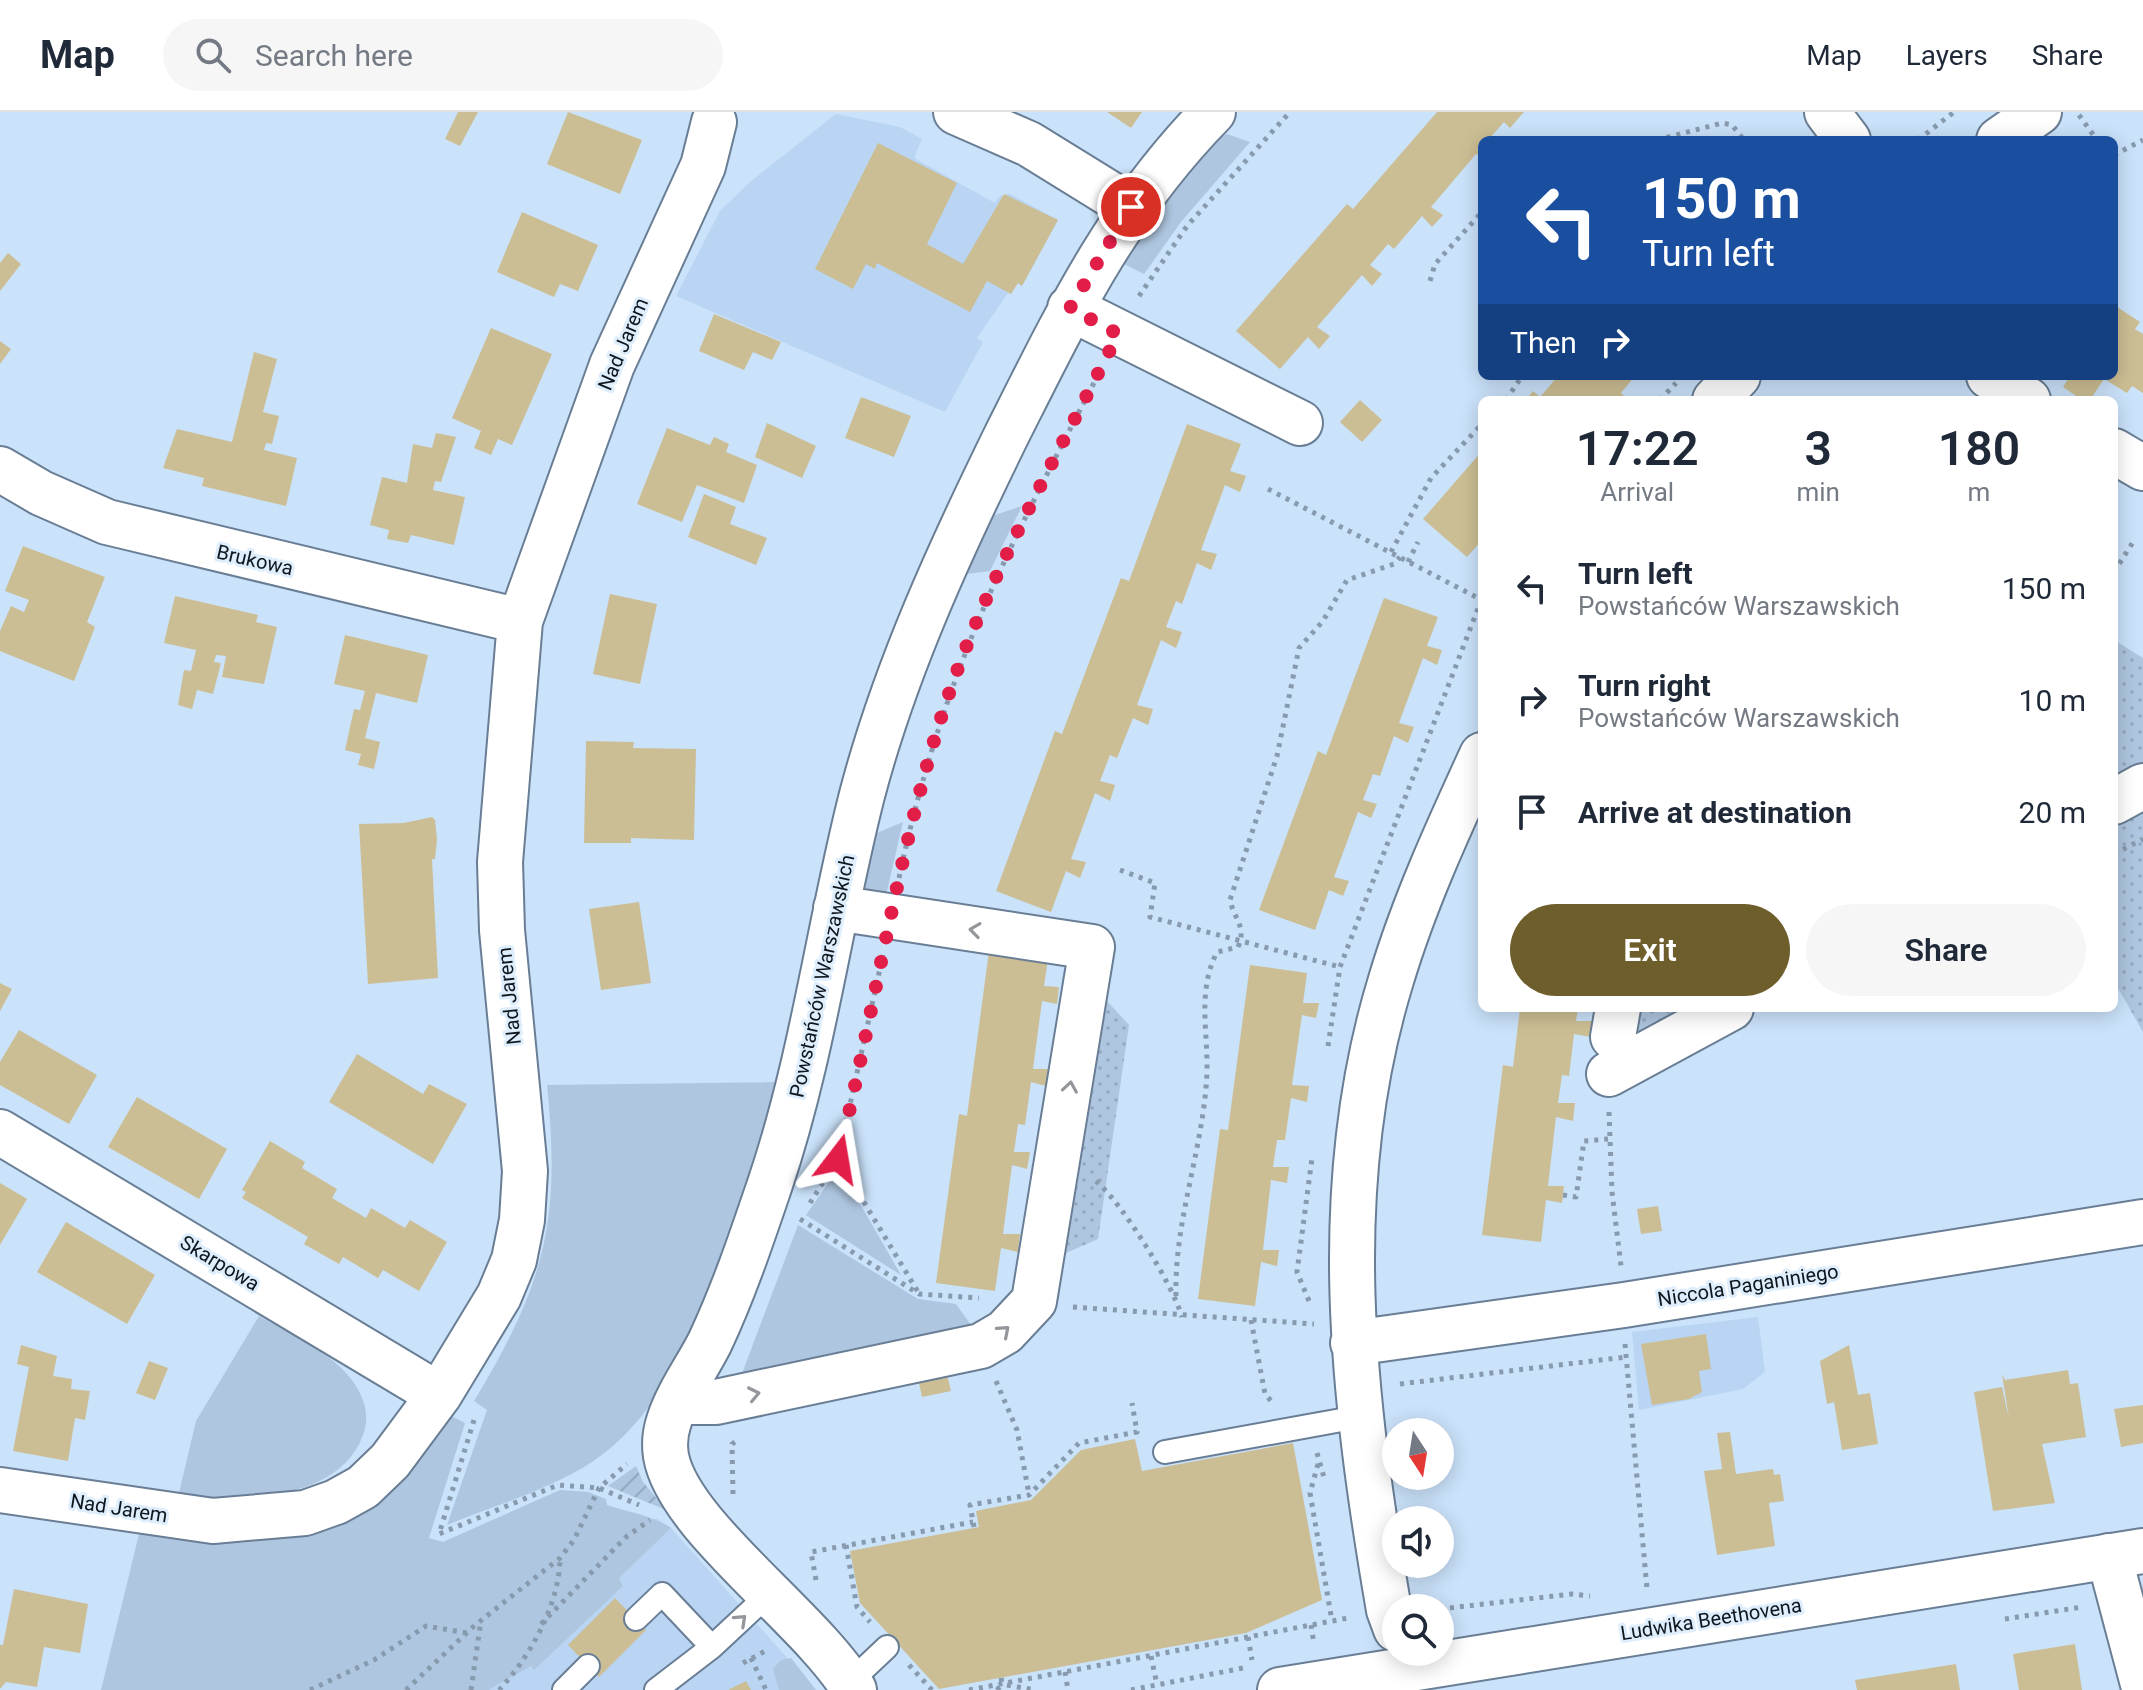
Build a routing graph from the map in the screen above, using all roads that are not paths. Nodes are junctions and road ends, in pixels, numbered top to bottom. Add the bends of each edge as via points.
1 (956, 112) edge
2 (1213, 112) edge
3 (1827, 112) edge
4 (2039, 112) edge
5 (719, 115) edge
6 (1845, 136) edge
7 (2005, 136) edge
8 (1131, 207) junction
9 (1070, 308) junction
10 (1734, 380) edge
11 (1719, 396) edge
12 (1300, 423) dead end
13 (2118, 453) edge
14 (2143, 468) edge
15 (0, 469) edge
16 (520, 621) junction
17 (1478, 764) edge
18 (2143, 786) edge
19 (2118, 800) edge
20 (836, 908) junction
21 (1716, 1012) edge
22 (1613, 1040) edge
23 (0, 1132) edge
24 (2143, 1222) edge
25 (1336, 1334) junction
26 (677, 1402) junction
27 (1375, 1405) junction
28 (457, 1406) junction
29 (1165, 1452) dead end
30 (0, 1490) edge
31 (2126, 1553) edge
32 (771, 1592) junction
33 (1388, 1594) edge
34 (636, 1619) dead end
35 (712, 1647) junction
36 (887, 1647) dead end
37 (1454, 1653) edge
38 (1382, 1664) edge
39 (588, 1666) dead end
40 (1283, 1679) edge
41 (2143, 1684) edge
42 (852, 1686) edge
43 (564, 1690) edge
44 (656, 1690) edge

1 - 8 street via 1029,144
2 - 8 street, Powstańców Warszawskich
3 - 6 street
4 - 7 street
5 - 16 street, Nad Jarem via 703,166 612,365
8 - 9 street, Powstańców Warszawskich
9 - 12 street
9 - 20 street, Powstańców Warszawskich via 957,538 910,651 863,790
10 - 11 street
13 - 14 street
15 - 16 street, Brukowa via 41,493 135,530
16 - 28 street, Nad Jarem via 500,862 525,1171 522,1220 514,1260
17 - 25 street via 1413,911 1371,1058
18 - 19 street
20 - 26 street, Powstańców Warszawskich via 789,1126 732,1289
26 -> 20 street via 716,1402 990,1343 1034,1301 1092,947
21 - 22 street
23 - 28 street, Skarpowa
24 - 25 street, Niccola Paganiniego via 1624,1305
25 - 27 street
26 - 32 street, Powstańców Warszawskich via 665,1437 677,1486
27 - 29 lane
27 - 33 street
28 - 30 street, Nad Jarem via 363,1487 305,1513 213,1521
31 - 37 street, Ludwika Beethovena
31 - 41 street
35 -> 32 lane
32 - 42 street, Powstańców Warszawskich
34 - 35 lane via 662,1594
35 - 44 lane
36 - 42 lane
38 - 40 street, Ludwika Beethovena
39 - 43 lane

